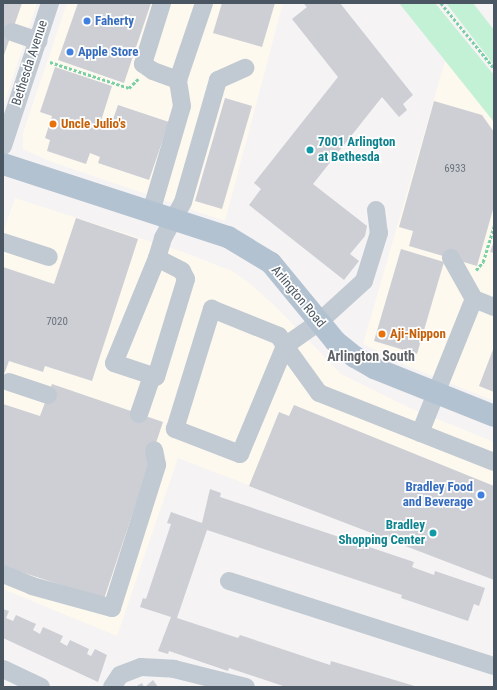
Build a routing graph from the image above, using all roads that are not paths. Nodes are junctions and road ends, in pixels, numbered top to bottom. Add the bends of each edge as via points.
1 (50, 3) edge
2 (162, 3) edge
3 (204, 3) edge
4 (12, 32) dead end
5 (38, 41) junction
6 (245, 68) dead end
7 (178, 80) junction
8 (3, 146) edge
9 (3, 164) edge
10 (376, 210) dead end
11 (151, 212) junction
12 (174, 220) junction
13 (3, 242) edge
14 (49, 256) dead end
15 (157, 258) junction
16 (451, 258) dead end
17 (474, 299) junction
18 (494, 307) edge
19 (318, 322) junction
20 (285, 346) junction
21 (152, 376) junction
22 (9, 382) dead end
23 (435, 392) junction
24 (48, 395) dead end
25 (139, 414) dead end
26 (494, 416) edge
27 (420, 433) junction
28 (154, 450) dead end
29 (494, 462) edge
30 (3, 574) edge
31 (229, 581) dead end
32 (494, 666) edge
33 (3, 669) edge
34 (41, 687) edge
35 (112, 687) edge
36 (246, 687) edge

1 - 5 street, Bethesda Avenue
2 - 7 street via 143,64
3 - 7 street
4 - 5 street
5 - 8 street, Bethesda Avenue
6 - 12 street via 218,80 183,202
7 - 11 street via 182,106
9 - 11 main road, Arlington Road
10 - 19 street via 379,233 364,281
11 - 12 main road, Arlington Road
12 - 15 street via 163,238
12 - 19 main road, Arlington Road via 228,237 271,264
13 - 14 street
15 - 21 street via 182,271 186,279 156,377
15 - 21 street via 114,363
16 - 17 street
17 - 18 street
17 - 23 street
19 - 20 street
19 - 23 main road, Arlington Road via 335,341 355,357 374,368
20 - 20 street via 279,336 212,308 176,429 240,454
20 - 27 street via 319,393
21 - 25 street
22 - 24 street
23 - 26 main road, Arlington Road
23 - 27 street
27 - 29 street
28 - 30 street via 157,465 145,490 112,608 32,586
31 - 32 street
33 - 34 street
35 - 36 street via 120,676 141,667 174,669

